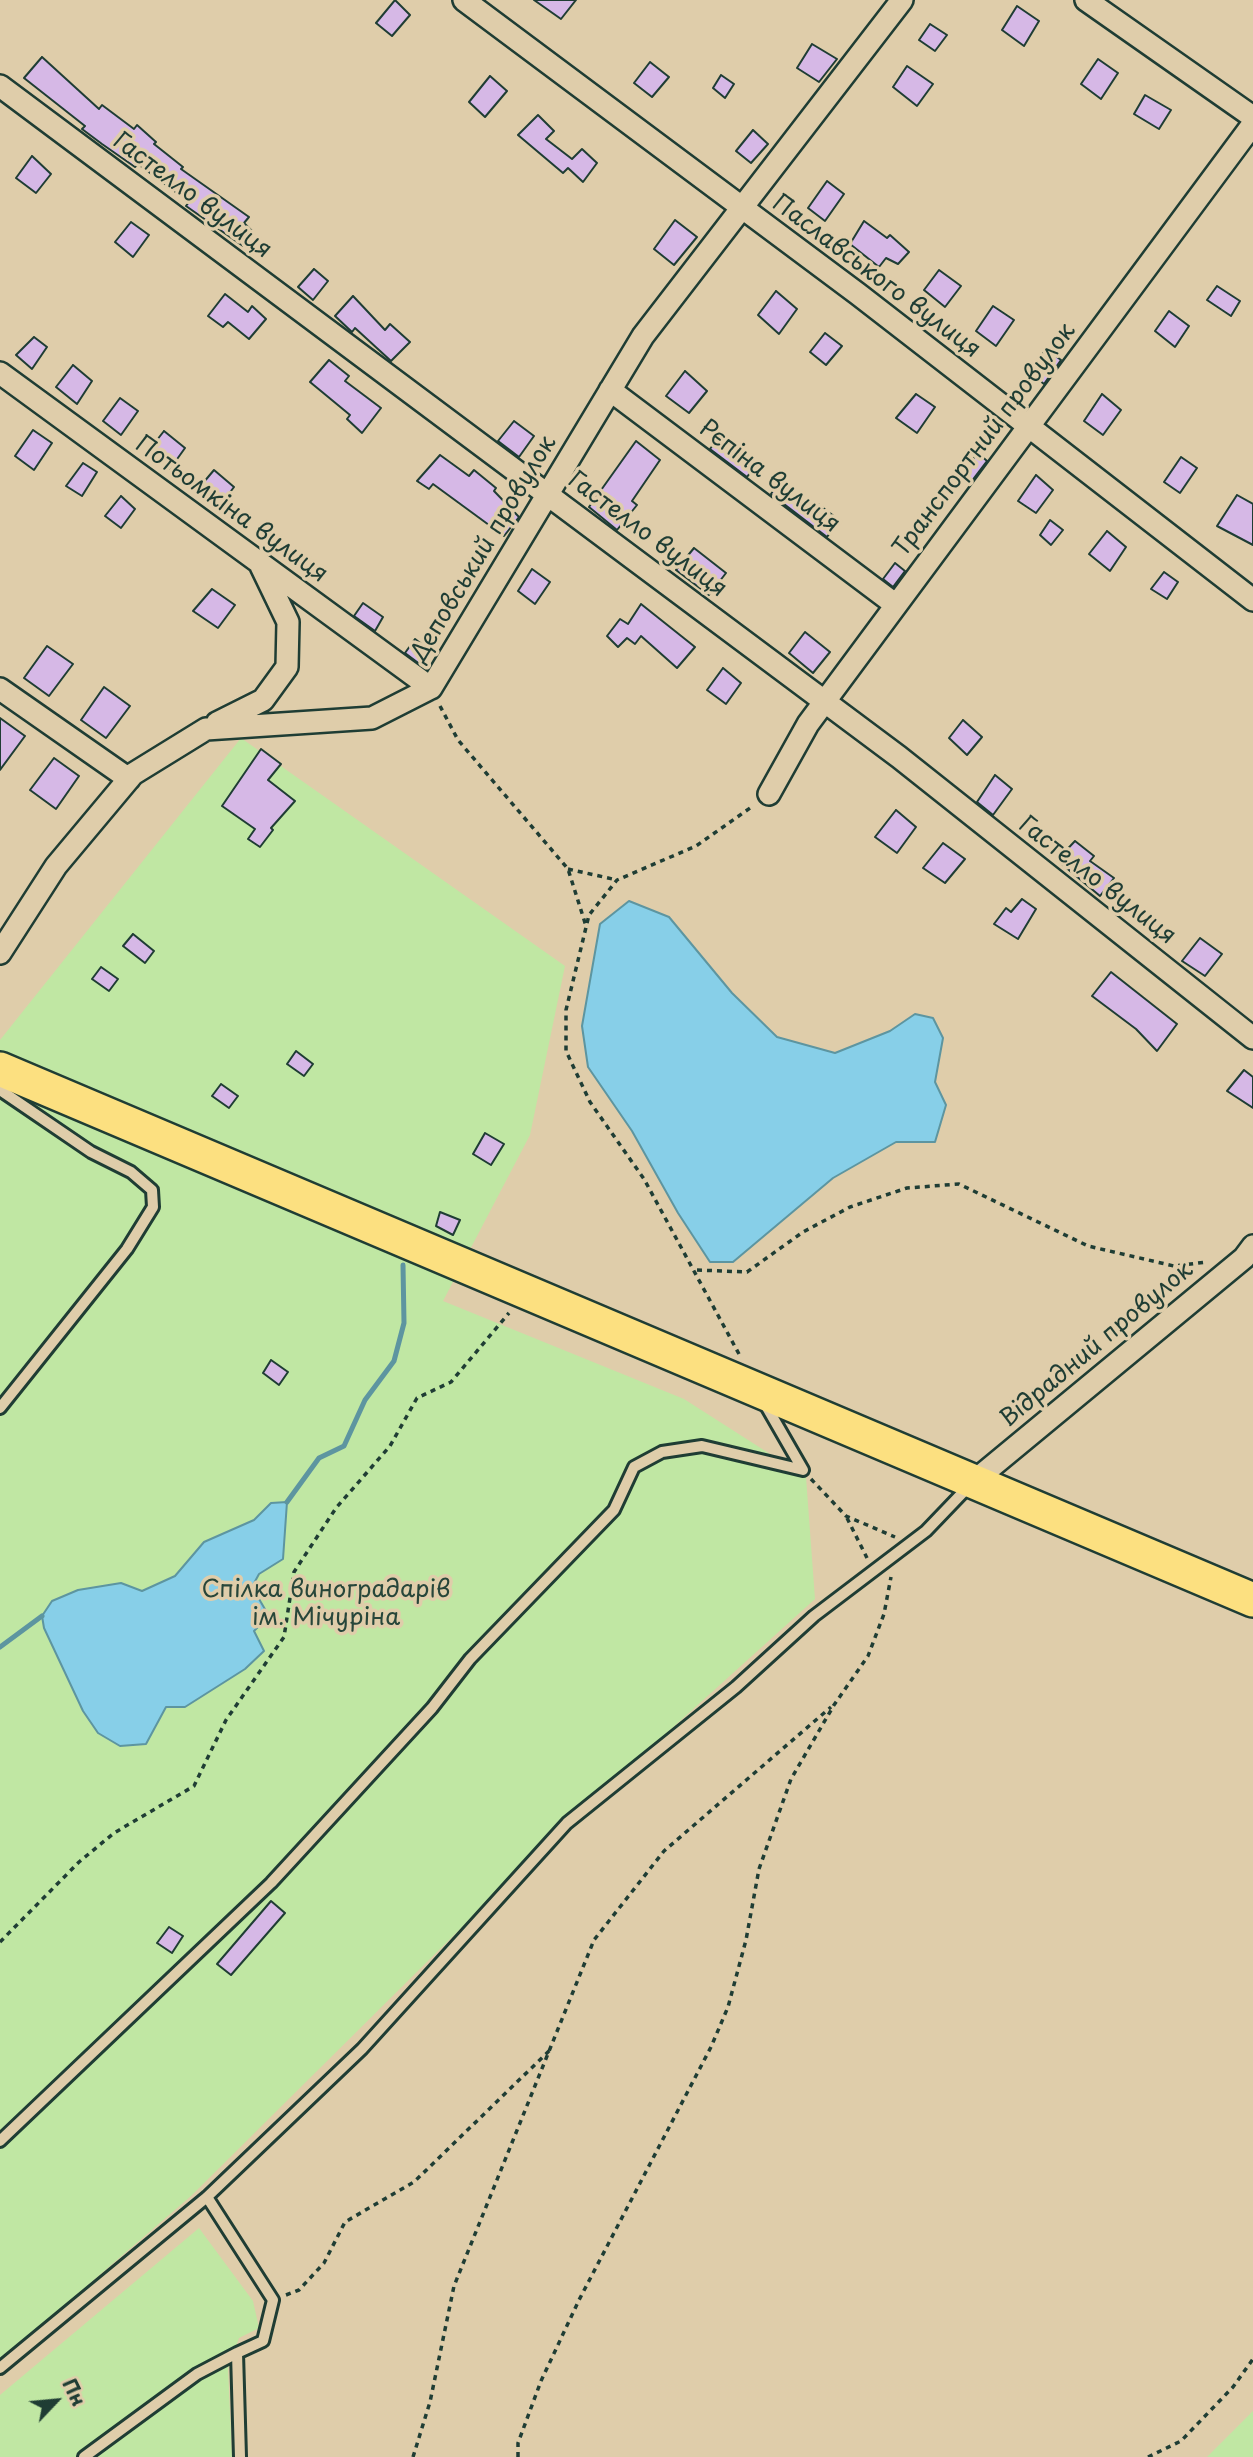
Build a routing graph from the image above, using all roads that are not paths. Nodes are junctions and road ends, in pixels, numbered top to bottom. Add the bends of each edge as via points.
1 (464, 0) edge
2 (902, 0) edge
3 (1086, 0) edge
4 (0, 86) edge
5 (1253, 117) edge
6 (1253, 124) edge
7 (743, 208) junction
8 (0, 373) edge
9 (610, 390) junction
10 (1028, 425) junction
11 (548, 494) junction
12 (260, 564) junction
13 (1253, 600) edge
14 (895, 605) junction
15 (430, 688) junction
16 (0, 690) edge
17 (825, 701) junction
18 (206, 729) junction
19 (129, 779) junction
20 (769, 794) road end
21 (0, 953) edge
22 (1253, 1038) edge
23 (0, 1069) edge
24 (0, 1090) edge
25 (1248, 1252) edge
26 (757, 1390) junction
27 (0, 1408) edge
28 (973, 1482) junction
29 (1253, 1600) edge
30 (0, 2141) edge
31 (207, 2197) junction
32 (237, 2354) junction
33 (0, 2368) edge
34 (84, 2457) edge
35 (240, 2457) edge

1 - 7 street, Паславського вулиця
2 - 7 street, Деповський провулок
3 - 5 street
4 - 11 street, Гастелло вулиця
6 - 10 street, Транспортний провулок
7 - 9 street, Деповський провулок via 643,336
7 - 10 street, Паславського вулиця
8 - 12 street, Потьомкіна вулиця
9 - 11 street, Деповський провулок
9 - 14 street, Рєпіна вулиця
10 - 13 street, Паславського вулиця
10 - 14 street, Транспортний провулок
11 - 15 street, Деповський провулок
11 - 17 street, Гастелло вулиця
12 - 15 street, Потьомкіна вулиця
12 - 18 street via 288,622 287,667 263,700
14 - 17 street, Транспортний провулок
15 - 18 street, Деповський провулок via 372,718
16 - 19 street
17 - 20 street, Транспортний провулок
17 - 22 street, Гастелло вулиця
18 - 19 street, Деповський провулок
19 - 21 street, Деповський провулок via 56,866
23 - 26 main road
24 - 27 lane via 91,1152 131,1172 152,1190 153,1207 127,1249
25 - 28 street, Відрадний провулок
26 - 28 main road
26 - 30 lane via 803,1469 702,1446 662,1452 634,1467 614,1510 470,1659 432,1708 271,1883
28 - 29 main road
28 - 31 lane via 910,1543 814,1616 736,1687 566,1823 388,2022
31 - 32 lane via 274,2300 263,2341
31 - 33 lane
32 - 34 lane via 197,2374
32 - 35 lane

